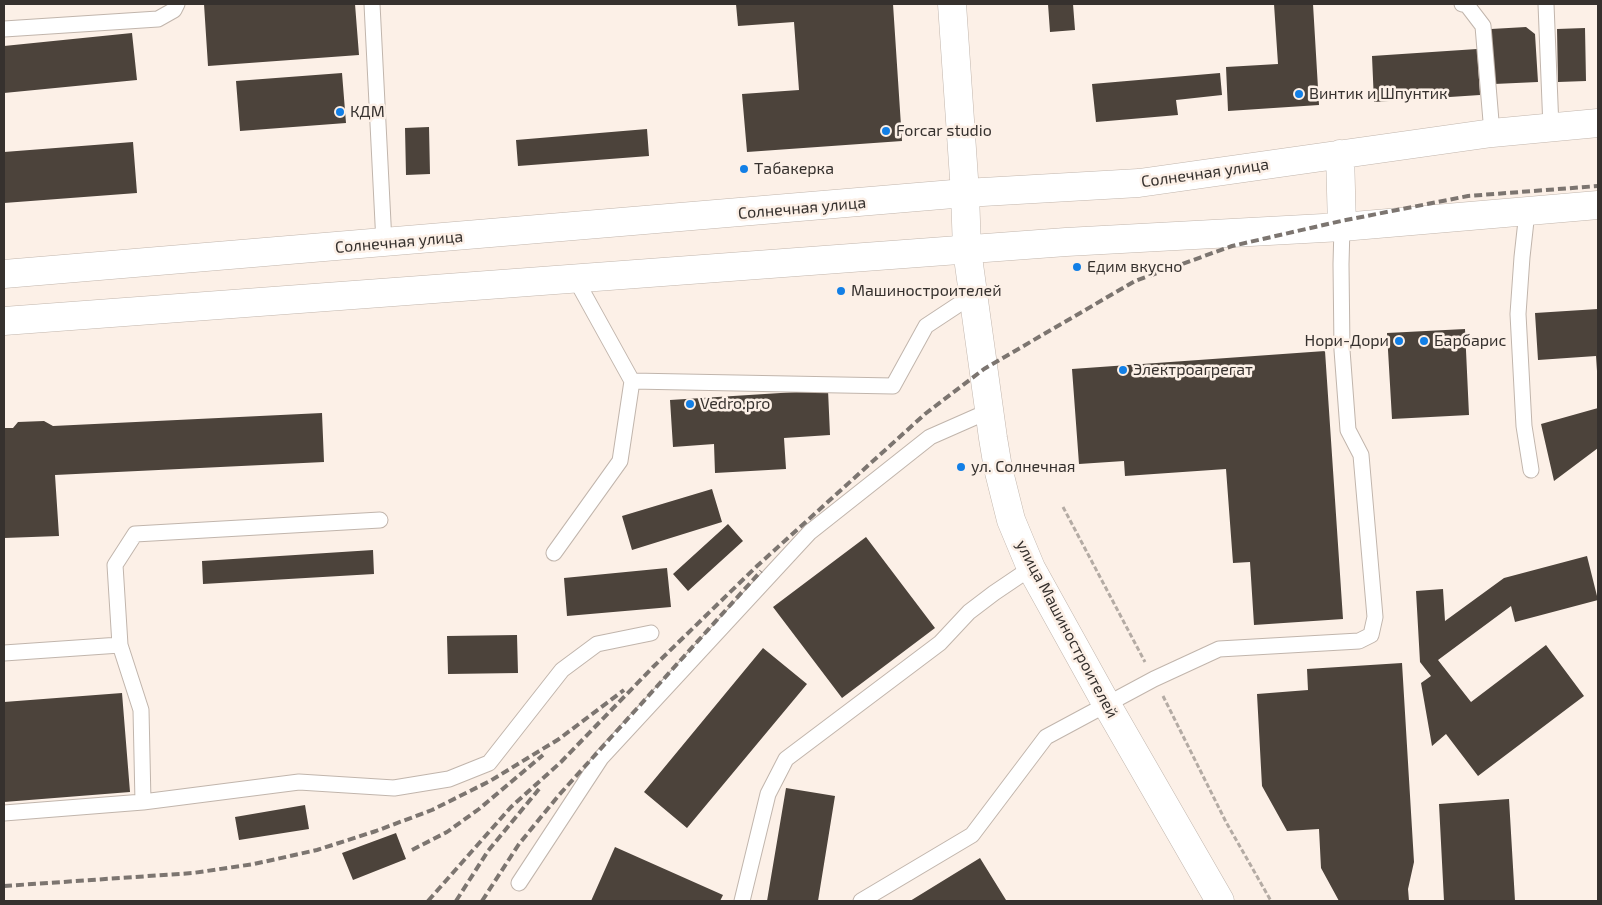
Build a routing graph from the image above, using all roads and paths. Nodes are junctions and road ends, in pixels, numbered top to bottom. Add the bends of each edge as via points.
1 (177, 4) edge
2 (372, 4) edge
3 (952, 4) edge
4 (1462, 4) edge
5 (1546, 4) edge
6 (4, 29) edge
7 (1598, 123) edge
8 (1551, 128) junction
9 (1492, 133) junction
10 (1340, 154) junction
11 (966, 193) junction
12 (1598, 205) edge
13 (1527, 212) junction
14 (1342, 227) junction
15 (384, 243) junction
16 (967, 250) junction
17 (4, 274) edge
18 (575, 278) junction
19 (973, 295) junction
20 (4, 321) edge
21 (632, 381) junction
22 (989, 411) junction
23 (1531, 470) dead end
24 (1063, 506) dead end
25 (380, 520) dead end
26 (554, 553) dead end
27 (1032, 568) junction
28 (651, 632) dead end
29 (120, 645) junction
30 (4, 653) edge
31 (1154, 679) junction
32 (1107, 705) junction
33 (143, 802) junction
34 (4, 813) edge
35 (519, 883) dead end
36 (742, 901) edge
37 (861, 901) edge
38 (1220, 901) edge
39 (1271, 901) edge

1 - 6 lane via 174,10 158,18
2 - 15 lane
3 - 11 main road, улица Машиностроителей
4 - 9 lane via 1467,4 1483,26
5 - 8 lane
7 - 8 main road, Солнечная улица
8 - 9 main road, Солнечная улица
9 - 10 main road, Солнечная улица
10 - 11 main road, Солнечная улица via 1139,183
10 - 14 main road
11 - 15 main road, Солнечная улица
11 - 16 main road, улица Машиностроителей
12 - 13 main road
13 - 14 main road
13 - 23 lane via 1518,314 1524,426
14 - 16 main road
14 - 31 lane via 1342,350 1348,430 1361,455 1375,617 1371,635 1360,641 1219,649
15 - 17 main road, Солнечная улица
16 - 18 main road
16 - 19 main road, улица Машиностроителей
18 - 20 main road
18 - 21 lane
19 - 21 lane via 926,326 893,386
19 - 22 main road, улица Машиностроителей
21 - 26 lane via 620,461
22 - 27 main road, улица Машиностроителей via 1011,520
22 - 35 lane via 930,437 810,532 601,758
24 - 31 path
25 - 29 lane via 135,534 115,565
27 - 32 main road, улица Машиностроителей
27 - 36 lane via 969,612 940,643 786,759 768,794
28 - 33 lane via 597,644 562,670 489,763 449,779 394,788 299,782
29 - 30 lane
29 - 33 lane via 141,710
31 - 32 lane
31 - 39 path via 1226,822
32 - 37 lane via 1046,737 972,835
32 - 38 main road, улица Машиностроителей
33 - 34 lane

